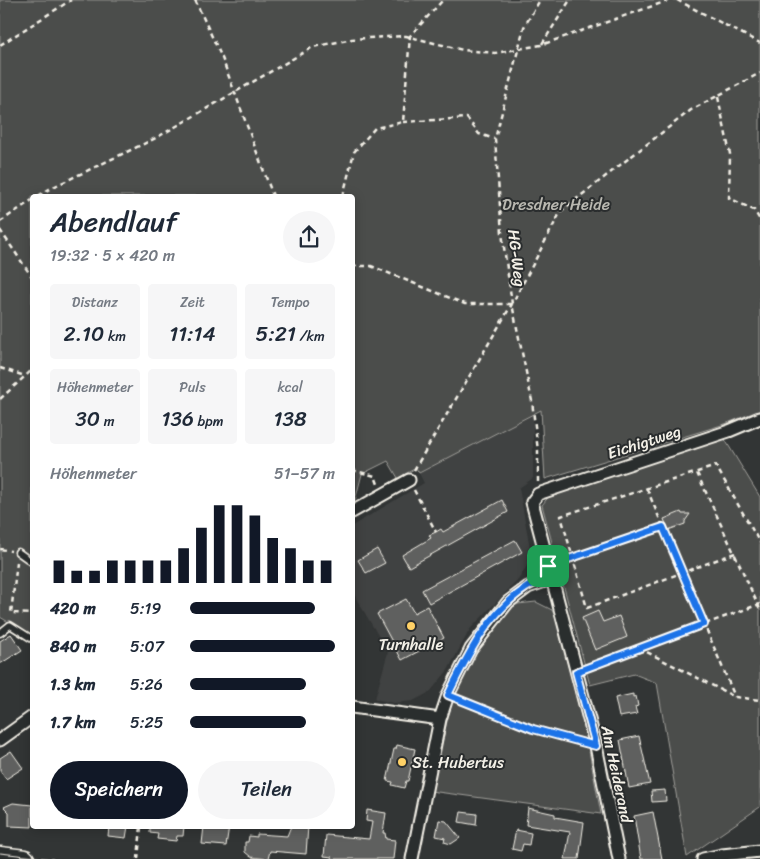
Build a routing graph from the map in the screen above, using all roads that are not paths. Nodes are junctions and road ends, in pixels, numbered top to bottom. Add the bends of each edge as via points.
1 (760, 418) edge
2 (409, 480) road end
3 (538, 494) joint
4 (355, 510) edge
5 (18, 552) road end
6 (30, 561) edge
7 (551, 578) junction
8 (0, 633) edge
9 (30, 638) edge
10 (355, 707) edge
11 (30, 718) edge
12 (440, 719) junction
13 (1, 737) edge
14 (760, 852) edge
15 (0, 856) edge
16 (25, 859) edge
17 (412, 859) edge
18 (619, 859) edge
19 (703, 859) edge

1 - 3 street, Eichigtweg
2 - 4 street
3 - 7 street, Am Heiderand via 532,502
5 - 6 lane
7 - 12 street via 528,587 508,602 471,649
7 - 18 street, Am Heiderand via 596,746
8 - 9 lane via 10,625
10 - 12 street
11 - 13 street
12 - 17 street
14 - 19 street
15 - 16 main road

